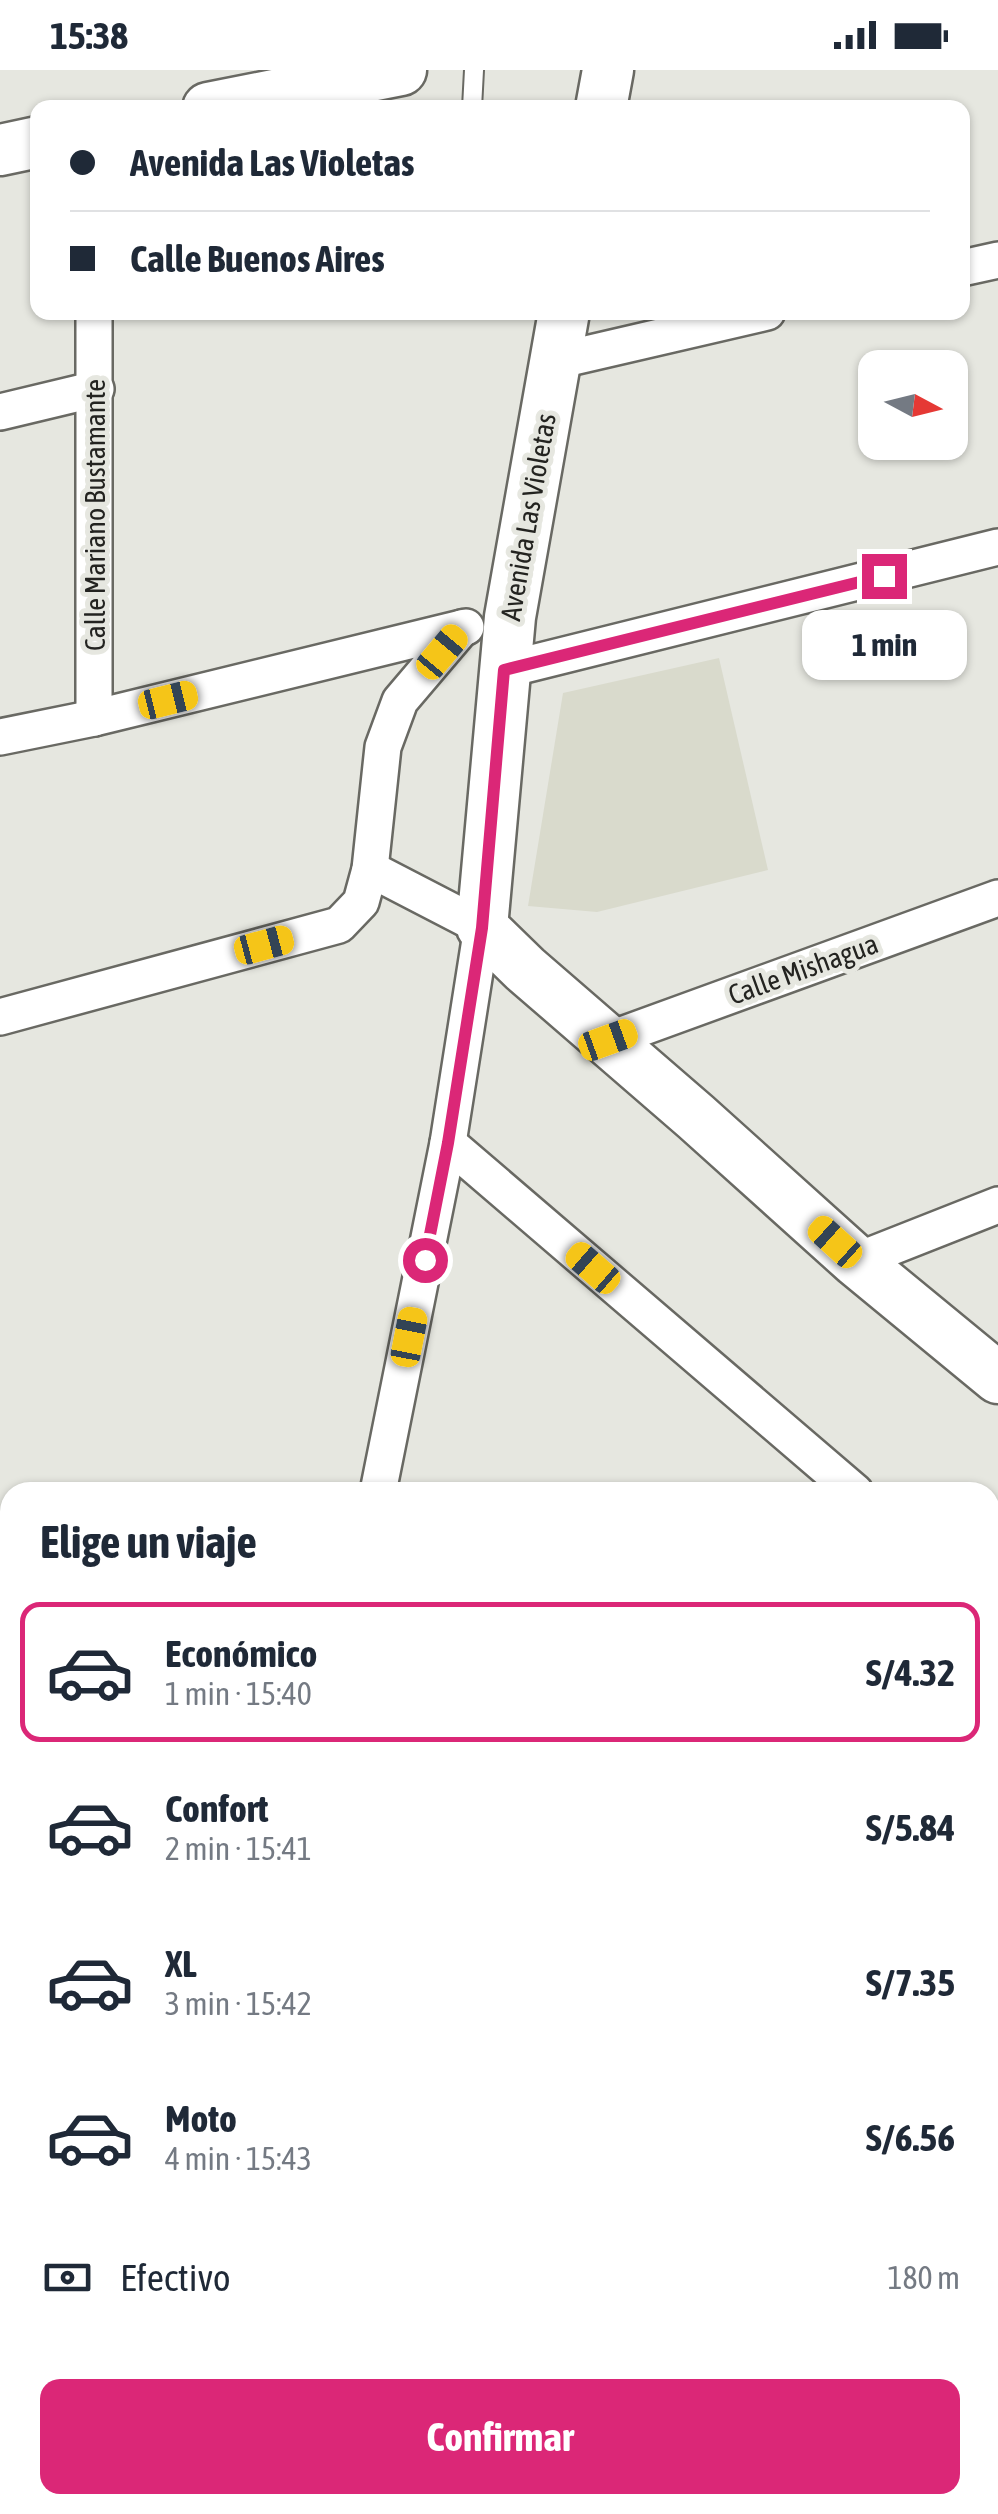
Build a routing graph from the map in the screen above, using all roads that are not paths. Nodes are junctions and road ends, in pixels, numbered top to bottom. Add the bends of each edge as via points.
1 (401, 70) edge
2 (474, 70) edge
3 (608, 70) edge
4 (254, 100) edge
5 (472, 100) edge
6 (603, 100) edge
7 (30, 144) edge
8 (0, 150) edge
9 (998, 260) edge
10 (970, 266) edge
11 (94, 320) edge
12 (563, 320) edge
13 (732, 320) edge
14 (556, 360) junction
15 (96, 389) junction
16 (0, 412) edge
17 (998, 547) edge
18 (510, 617) junction
19 (462, 628) junction
20 (504, 670) junction
21 (94, 718) junction
22 (0, 737) edge
23 (370, 869) junction
24 (998, 898) edge
25 (482, 928) junction
26 (0, 1016) edge
27 (608, 1040) junction
28 (448, 1143) junction
29 (998, 1205) edge
30 (856, 1260) junction
31 (998, 1378) edge
32 (380, 1482) edge
33 (842, 1482) edge

1 - 4 street
2 - 5 lane
3 - 6 street
7 - 8 street
9 - 10 street
11 - 15 street, Calle Mariano Bustamante
12 - 14 street, Avenida Las Violetas
13 - 14 street
14 - 18 street, Avenida Las Violetas
15 - 16 street
15 - 21 street, Calle Mariano Bustamante
17 - 20 street
18 - 19 street
18 - 20 street, Avenida Las Violetas
19 - 21 street
19 - 23 street via 400,701 382,747
20 - 25 street, Avenida Las Violetas
21 - 22 street
23 - 25 street
23 - 26 street via 361,902 339,925
24 - 27 street, Calle Mishagua
25 - 27 street
25 - 28 street, Avenida Las Violetas
27 - 30 street
28 - 32 street, Avenida Las Violetas
28 - 33 street
29 - 30 street
30 - 31 street

